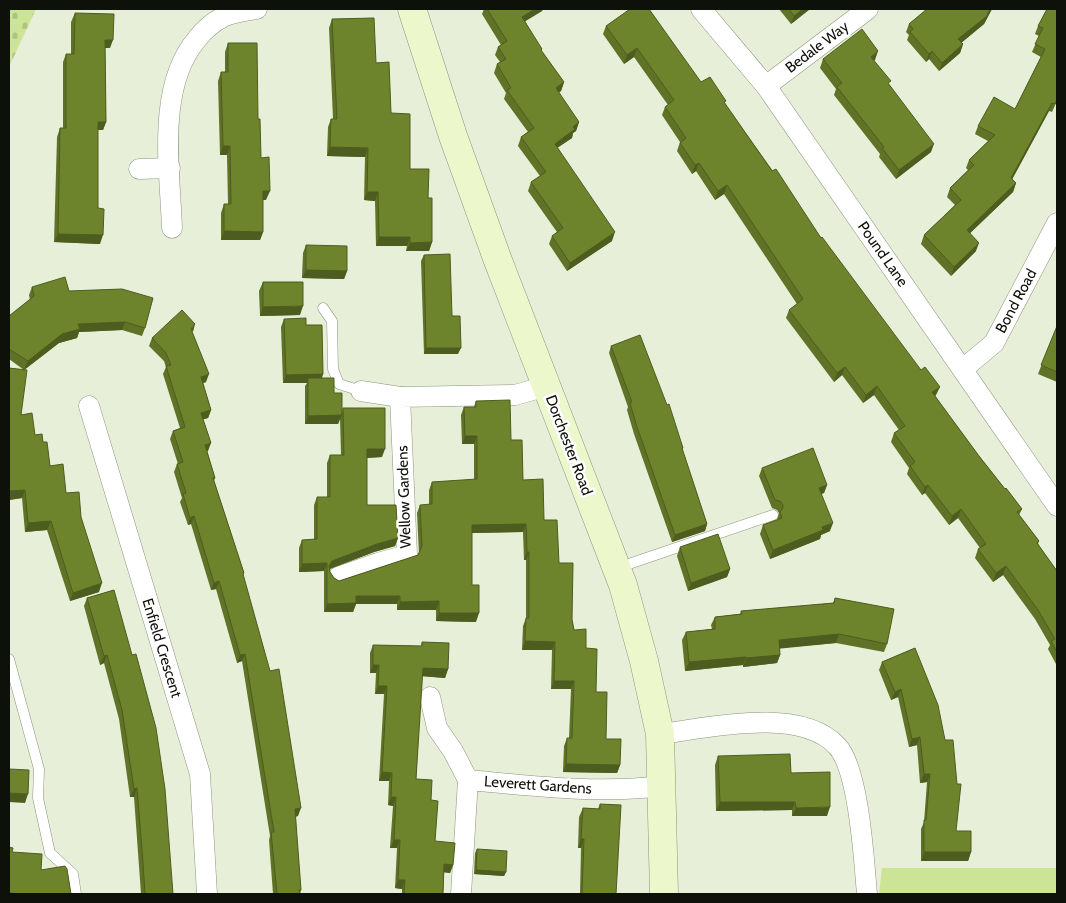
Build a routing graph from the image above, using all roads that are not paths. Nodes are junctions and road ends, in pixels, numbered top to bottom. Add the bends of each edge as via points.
1 (257, 9) edge
2 (412, 9) edge
3 (701, 9) edge
4 (868, 9) edge
5 (766, 86) junction
6 (170, 168) junction
7 (139, 169) dead end
8 (1057, 223) edge
9 (172, 228) dead end
10 (324, 308) dead end
11 (962, 368) junction
12 (547, 386) junction
13 (361, 391) joint
14 (400, 397) junction
15 (89, 406) dead end
16 (1057, 506) edge
17 (773, 515) dead end
18 (616, 568) junction
19 (338, 577) dead end
20 (9, 659) edge
21 (430, 697) dead end
22 (660, 734) junction
23 (468, 780) junction
24 (662, 786) junction
25 (76, 894) edge
26 (207, 894) edge
27 (460, 894) edge
28 (664, 894) edge
29 (867, 894) edge

1 - 6 street via 222,17 205,30 183,59 169,111
2 - 12 street, Dorchester Road via 453,136
3 - 5 street, Pound Lane
4 - 5 street, Bedale Way
5 - 11 street, Pound Lane
6 - 7 street
6 - 9 street
8 - 11 street, Bond Road via 994,343
10 - 13 lane via 332,321 333,369 339,384
11 - 16 street, Pound Lane
12 - 14 street via 515,395
12 - 18 street, Dorchester Road
13 - 14 street
14 - 19 street, Wellow Gardens via 407,555
15 - 26 street, Enfield Crescent via 200,774
17 - 18 lane
18 - 22 street, Dorchester Road via 644,662
20 - 25 lane via 38,769 38,798 50,853 73,874
21 - 23 street via 437,728 454,751
22 - 24 street, Dorchester Road
22 - 29 street via 782,723 822,734 838,746 855,786
23 - 24 street, Leverett Gardens via 582,790
23 - 27 street, Leverett Gardens
24 - 28 street, Dorchester Road

